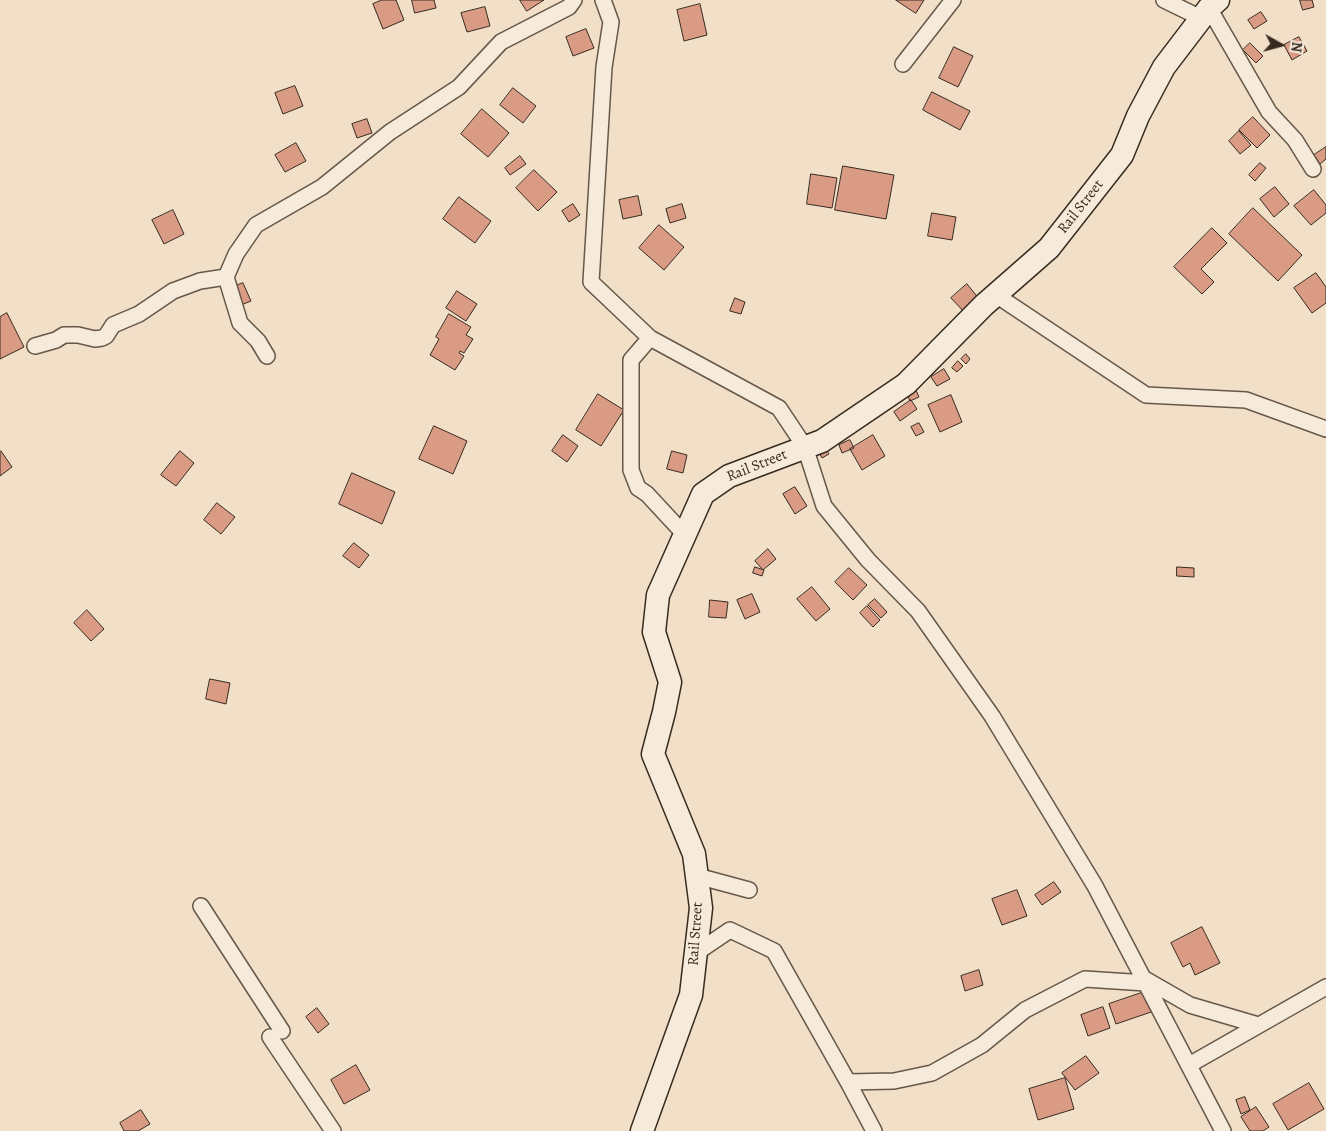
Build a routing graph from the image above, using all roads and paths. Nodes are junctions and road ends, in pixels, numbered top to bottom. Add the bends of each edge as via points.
1 (574, 0) edge
2 (603, 0) edge
3 (954, 0) edge
4 (1164, 0) edge
5 (1209, 8) edge
6 (903, 64) dead end
7 (1313, 169) dead end
8 (226, 277) junction
9 (996, 295) junction
10 (650, 338) junction
11 (35, 346) dead end
12 (267, 356) dead end
13 (1326, 429) edge
14 (805, 447) junction
15 (685, 535) junction
16 (697, 876) junction
17 (749, 890) dead end
18 (201, 906) dead end
19 (696, 953) junction
20 (1144, 981) junction
21 (1326, 987) edge
22 (1258, 1025) junction
23 (1189, 1065) junction
24 (848, 1082) junction
25 (333, 1131) edge
26 (642, 1131) edge
27 (874, 1131) edge
28 (1223, 1131) edge

1 - 8 street via 569,7 501,42 459,87 390,132 322,187 256,225 236,254
2 - 10 street via 611,22 604,67 591,282
3 - 6 street
4 - 5 street
5 - 7 street via 1268,112 1294,140
5 - 9 street, Rail Street via 1164,67 1122,155 1049,248
8 - 11 street via 173,290 139,314 113,325 102,338 64,335
8 - 12 street via 240,323 258,341
9 - 13 street via 1146,395 1246,400
9 - 14 street, Rail Street via 906,384 822,441
10 - 14 street via 779,408
10 - 15 street via 631,360 631,470 638,488
14 - 15 street, Rail Street via 729,476 703,494
14 - 20 street via 824,506 868,560 918,611 992,716 1095,886
15 - 16 street, Rail Street via 658,595 654,632 670,682 652,754 694,854
16 - 17 street
16 - 19 street, Rail Street via 701,908
18 - 25 street
19 - 24 street via 730,930 774,951
19 - 26 street, Rail Street via 691,995
20 - 22 street via 1190,1005
20 - 23 street
20 - 24 street via 1085,979 1025,1010 982,1045 932,1073 894,1081
21 - 22 street
22 - 23 street
23 - 28 street
24 - 27 street

